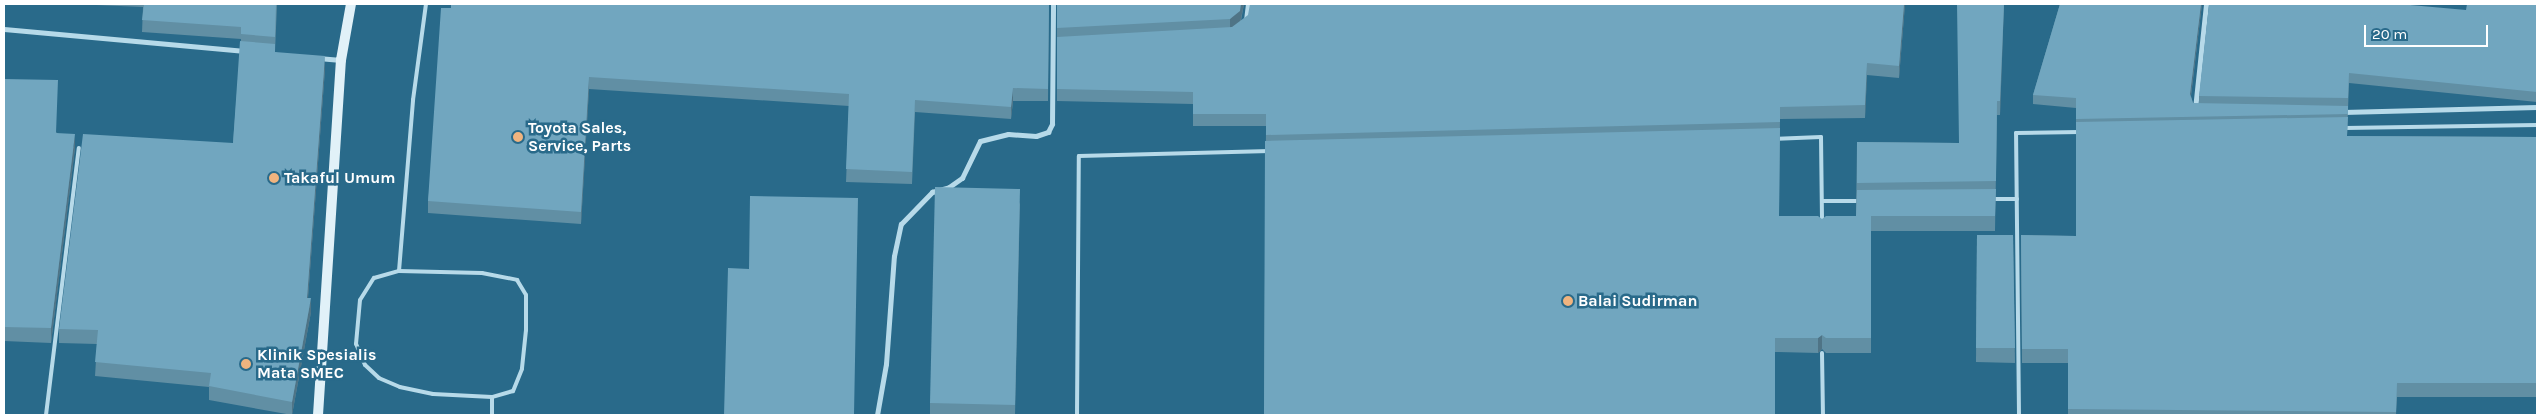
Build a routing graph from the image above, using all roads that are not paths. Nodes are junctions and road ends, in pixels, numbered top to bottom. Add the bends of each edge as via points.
1 (351, 4) edge
2 (426, 4) edge
3 (1053, 4) edge
4 (1248, 4) edge
5 (2206, 4) edge
6 (1244, 26) edge
7 (4, 29) edge
8 (1053, 45) junction
9 (1062, 45) edge
10 (252, 52) edge
11 (311, 57) edge
12 (341, 60) junction
13 (2537, 107) edge
14 (2205, 111) edge
15 (2332, 112) edge
16 (2537, 125) edge
17 (2341, 128) edge
18 (2085, 132) edge
19 (1772, 139) edge
20 (79, 148) edge
21 (1277, 151) edge
22 (1988, 199) edge
23 (2017, 199) junction
24 (1822, 201) junction
25 (1871, 201) edge
26 (1822, 230) edge
27 (398, 270) junction
28 (1822, 353) edge
29 (492, 397) junction
30 (46, 415) edge
31 (318, 415) edge
32 (492, 415) edge
33 (877, 415) edge
34 (1077, 415) edge
35 (1823, 415) edge
36 (2019, 415) edge

1 - 12 street
2 - 27 lane via 413,100
3 - 8 street
4 - 6 street
5 - 14 street via 2194,104 2196,110
7 - 10 street
8 - 9 street
8 - 33 street via 1052,124 1048,132 1036,136 1008,134 980,141 962,178 949,187 932,192 901,224 894,256 886,364
11 - 12 street
12 - 31 street
13 - 15 street
16 - 17 lane
18 - 23 lane via 2016,133
19 - 24 lane via 1821,137
20 - 30 lane
21 - 34 lane via 1080,156
22 - 23 lane
23 - 36 lane
24 - 25 lane
24 - 26 lane
27 - 29 lane via 374,278 360,300 356,344 365,365 379,378 400,387 433,394
27 - 29 lane via 482,272 517,280 526,295 522,369 513,391
28 - 35 lane
29 - 32 lane

